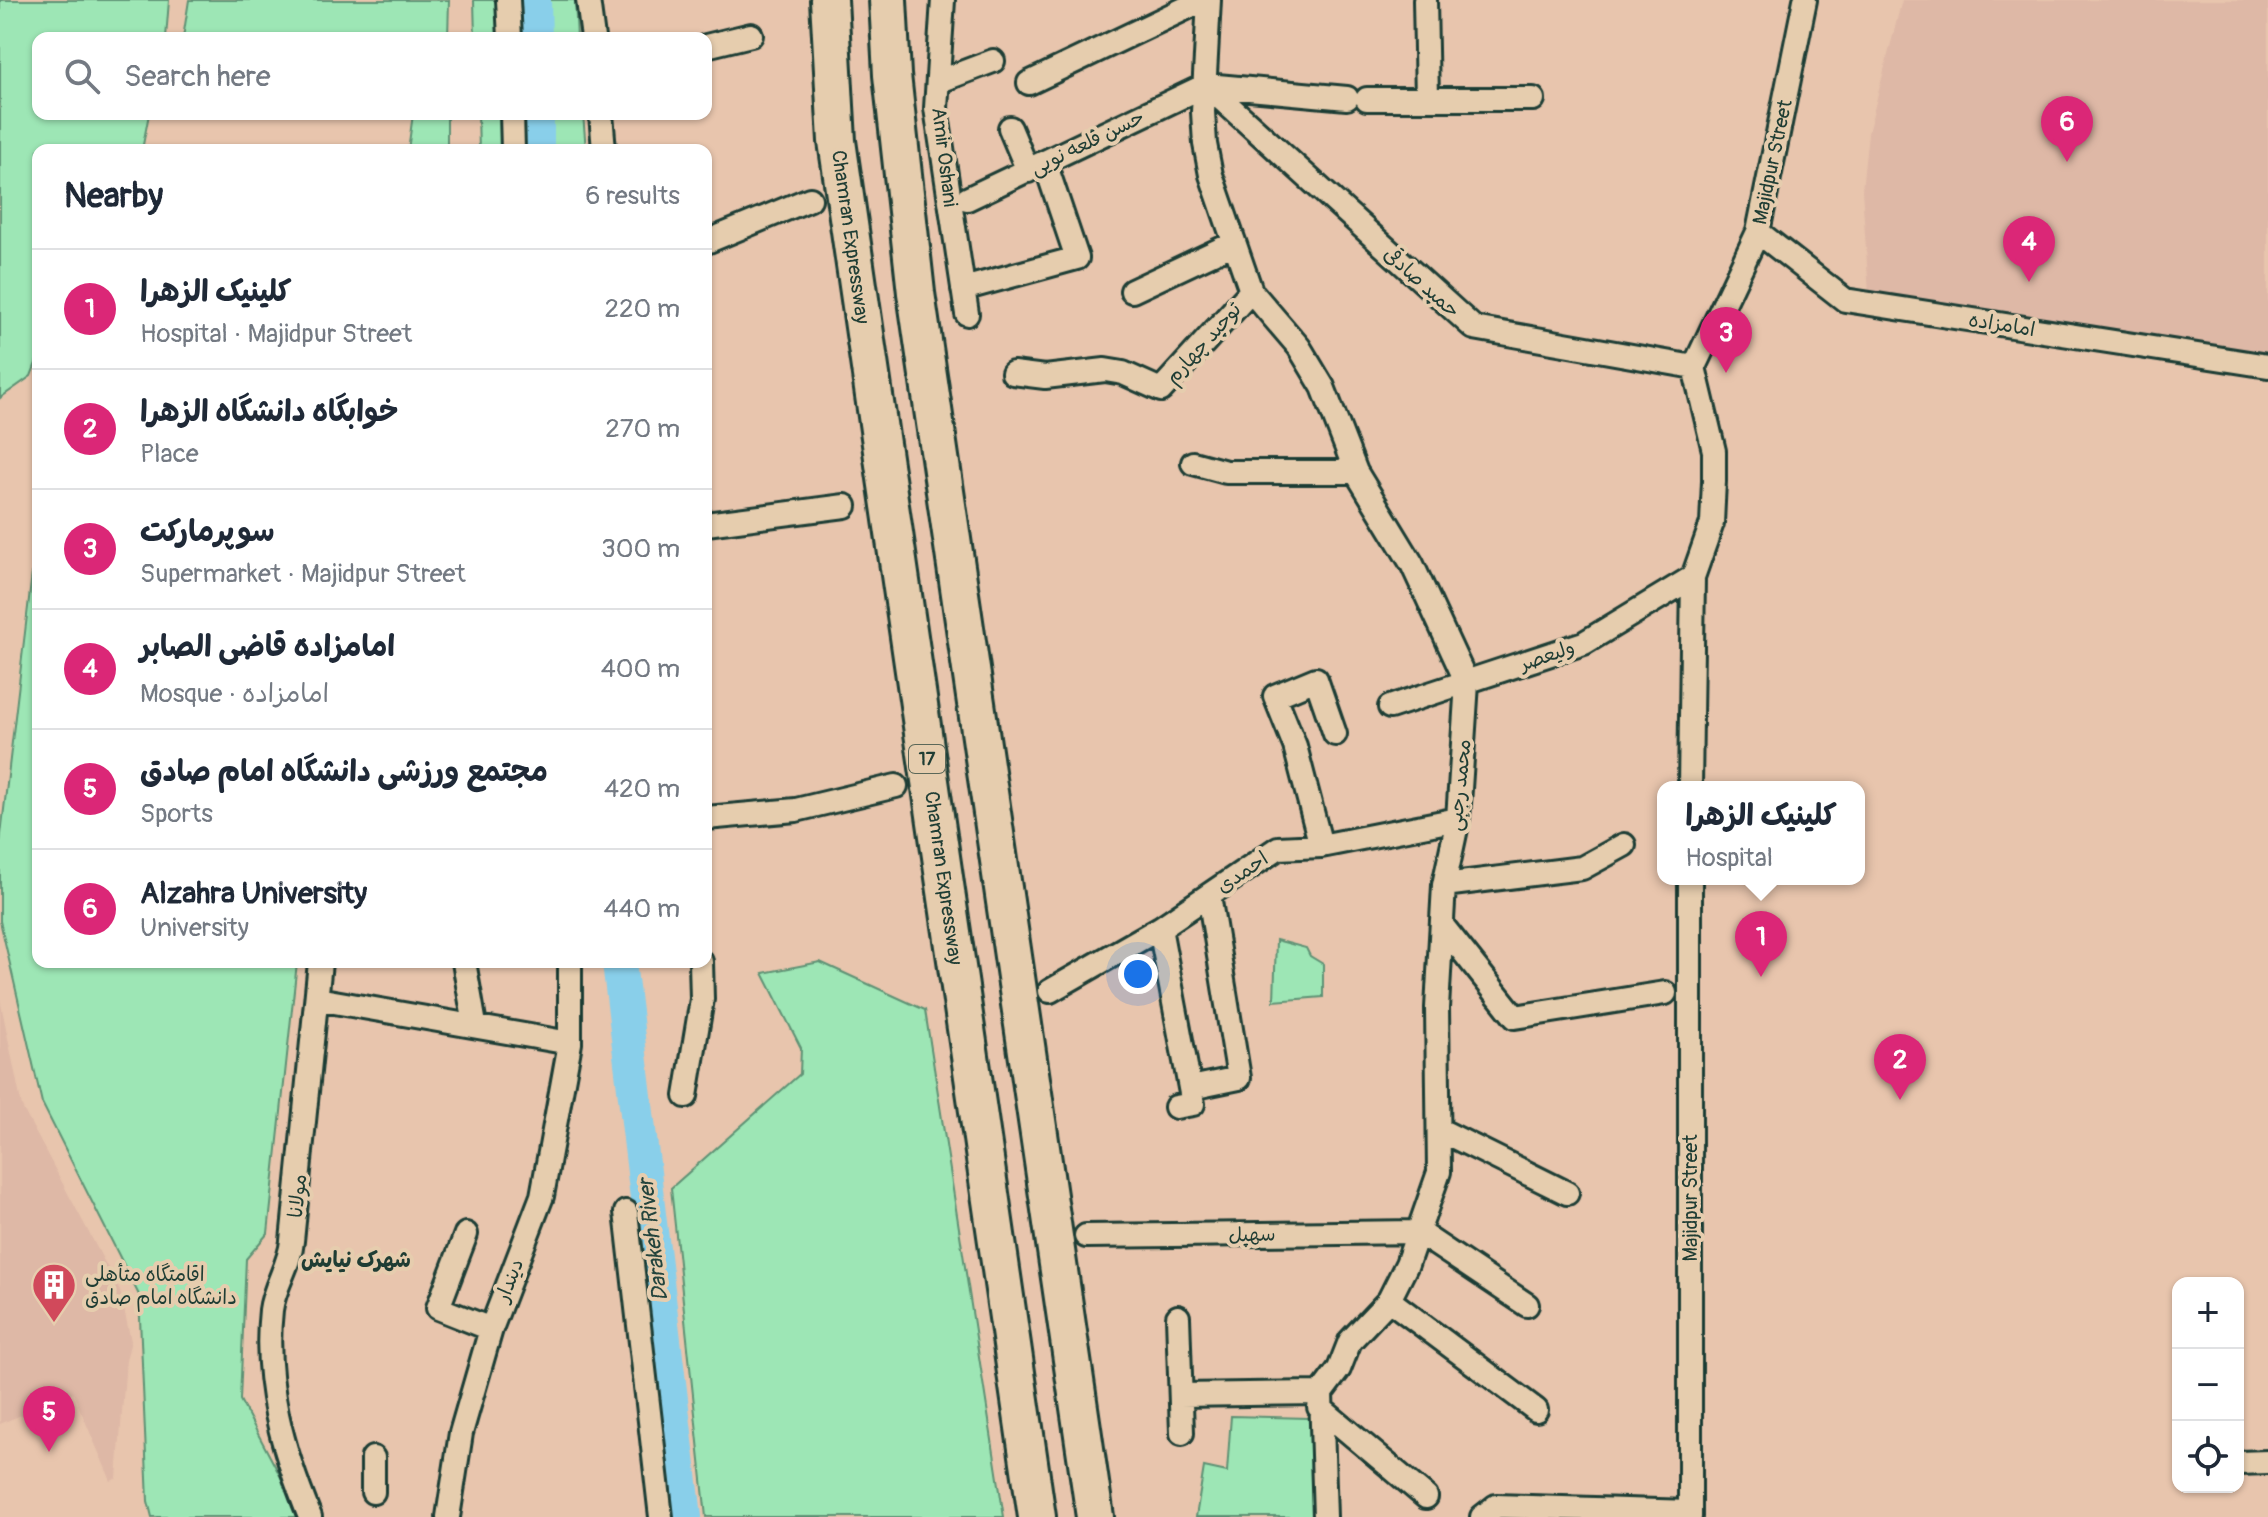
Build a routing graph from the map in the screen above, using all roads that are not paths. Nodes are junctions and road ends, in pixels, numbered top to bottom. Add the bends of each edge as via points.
1 (508, 0) edge
2 (588, 0) edge
3 (829, 0) edge
4 (888, 0) edge
5 (943, 0) edge
6 (1206, 0) edge
7 (1425, 0) edge
8 (1805, 0) edge
9 (510, 32) edge
10 (592, 32) edge
11 (751, 35) dead end
12 (712, 45) edge
13 (993, 61) dead end
14 (940, 81) junction
15 (1029, 83) dead end
16 (1206, 85) junction
17 (1427, 99) junction
18 (1533, 99) dead end
19 (512, 120) edge
20 (602, 120) edge
21 (1010, 128) dead end
22 (513, 144) edge
23 (604, 144) edge
24 (1036, 167) junction
25 (810, 199) dead end
26 (967, 199) dead end
27 (1758, 232) junction
28 (712, 240) edge
29 (1234, 243) junction
30 (963, 289) junction
31 (1132, 291) dead end
32 (1251, 291) junction
33 (967, 314) dead end
34 (2268, 366) edge
35 (1694, 367) junction
36 (1013, 373) dead end
37 (1193, 463) dead end
38 (1356, 472) junction
39 (845, 506) dead end
40 (712, 523) edge
41 (1693, 577) junction
42 (1467, 683) junction
43 (1390, 707) dead end
44 (1335, 734) dead end
45 (1690, 781) edge
46 (896, 786) dead end
47 (712, 817) edge
48 (1458, 819) junction
49 (1624, 845) dead end
50 (1321, 846) junction
51 (1444, 885) junction
52 (1690, 885) edge
53 (1209, 895) junction
54 (1442, 925) junction
55 (1160, 928) junction
56 (320, 968) edge
57 (465, 968) edge
58 (570, 968) edge
59 (701, 968) edge
60 (1050, 991) dead end
61 (1665, 993) dead end
62 (317, 999) junction
63 (475, 1025) junction
64 (570, 1043) junction
65 (1191, 1088) junction
66 (686, 1096) dead end
67 (1176, 1107) dead end
68 (1440, 1130) junction
69 (1567, 1193) dead end
70 (626, 1212) dead end
71 (1418, 1232) junction
72 (466, 1234) dead end
73 (1086, 1236) dead end
74 (1389, 1300) junction
75 (1527, 1305) dead end
76 (1178, 1317) dead end
77 (491, 1329) junction
78 (1181, 1395) junction
79 (1320, 1400) junction
80 (1536, 1410) dead end
81 (1182, 1433) dead end
82 (373, 1458) dead end
83 (2268, 1462) edge
84 (2244, 1463) edge
85 (373, 1492) dead end
86 (1426, 1497) dead end
87 (1690, 1514) edge
88 (310, 1517) edge
89 (448, 1517) edge
90 (661, 1517) edge
91 (1037, 1517) edge
92 (1095, 1517) edge
93 (1325, 1517) edge
94 (1482, 1517) edge

1 - 9 street
2 - 10 street
3 - 91 highway, Chamran Expressway / 17 via 837,141
4 - 92 highway via 916,293
5 - 14 street, Amir Oshani
6 - 15 street
6 - 16 street, محمد رجبی
7 - 17 street
8 - 27 street, Majidpur Street
11 - 12 street
13 - 14 street
14 - 30 street, Amir Oshani via 936,108
16 - 17 street via 1357,99
16 - 24 street, حسن قلعه نویی
16 - 29 street, محمد رجبی via 1203,112 1211,175
16 - 35 street, حمید صادقی via 1474,328
17 - 18 street
19 - 22 street
20 - 23 street
21 - 24 street
24 - 26 street, حسن قلعه نویی
24 - 30 street via 1077,258
25 - 28 street
27 - 34 street, امامزاده via 1845,300
27 - 35 street, Majidpur Street
29 - 31 street
29 - 32 street, محمد رجبی
30 - 33 street, Amir Oshani
32 - 36 street, توحید چهارم via 1161,390 1105,370 1045,377
32 - 38 street, محمد رجبی via 1299,347 1323,387
35 - 41 street via 1714,451 1714,481 1712,523
37 - 38 street via 1226,472
38 - 42 street, محمد رجبی via 1425,589
39 - 40 street
41 - 42 street, ولیعصر via 1584,643
41 - 45 street
42 - 43 street, ولیعصر
42 - 48 street, محمد رجبی
44 - 50 street via 1316,679 1275,696 1295,746
46 - 47 street via 796,810
48 - 50 street, احمدی
48 - 51 street, محمد رجبی
49 - 51 street via 1582,868
50 - 53 street, احمدی via 1278,848
51 - 54 street, محمد رجبی
52 - 87 street, Majidpur Street
53 - 55 street, احمدی
53 - 65 street via 1239,1078
54 - 61 street via 1515,1017
54 - 68 street, محمد رجبی via 1437,1008
55 - 60 street, احمدی
55 - 65 street
56 - 62 street, مولانا
57 - 63 street
58 - 64 street, دیندار
59 - 66 street via 702,999
62 - 63 street
62 - 88 street, مولانا via 292,1248 272,1306 268,1346 277,1421
63 - 64 street
64 - 77 street, دیندار via 542,1196
65 - 67 street via 1193,1104
68 - 69 street
68 - 71 street, محمد رجبی via 1439,1172
70 - 90 street
71 - 73 street, سهیل
71 - 74 street, محمد رجبی
71 - 75 street
72 - 77 street via 438,1308
74 - 79 street, محمد رجبی via 1350,1341
74 - 80 street
76 - 78 street
77 - 89 street, دیندار via 461,1433
78 - 79 street
78 - 81 street
79 - 86 street
79 - 93 street
82 - 85 street
83 - 84 street
87 - 94 street via 1496,1506

